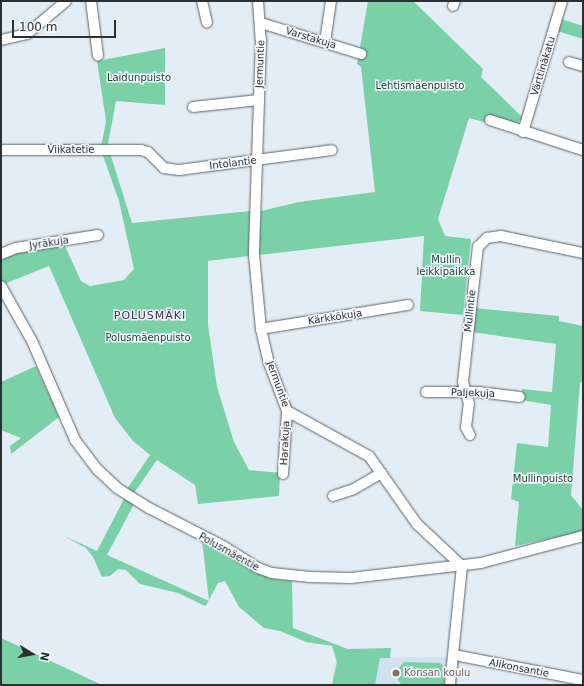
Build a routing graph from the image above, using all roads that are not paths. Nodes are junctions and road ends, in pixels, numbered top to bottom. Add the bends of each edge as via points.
1 (66, 1) edge
2 (91, 1) edge
3 (202, 1) edge
4 (258, 1) edge
5 (331, 1) edge
6 (562, 1) edge
7 (207, 22) dead end
8 (261, 23) junction
9 (1, 40) edge
10 (325, 42) junction
11 (361, 54) dead end
12 (98, 56) dead end
13 (569, 62) dead end
14 (583, 66) edge
15 (259, 100) junction
16 (193, 107) dead end
17 (490, 120) dead end
18 (523, 132) junction
19 (1, 150) edge
20 (142, 150) joint
21 (332, 150) dead end
22 (583, 150) edge
23 (257, 161) junction
24 (98, 235) dead end
25 (583, 253) edge
26 (1, 254) edge
27 (1, 286) edge
28 (408, 305) dead end
29 (261, 330) junction
30 (426, 392) dead end
31 (466, 393) junction
32 (520, 397) dead end
33 (287, 411) junction
34 (470, 435) dead end
35 (382, 473) junction
36 (283, 474) dead end
37 (333, 496) dead end
38 (583, 536) edge
39 (462, 566) junction
40 (455, 655) junction
41 (583, 680) edge
42 (450, 685) edge

1 - 9 street via 27,34
2 - 12 street
3 - 7 street
4 - 8 street, Jermuntie
5 - 10 street
6 - 18 street, Värttinäkatu
8 - 10 street, Varstakuja
8 - 15 street, Jermuntie
10 - 11 street, Varstakuja
13 - 14 street
15 - 16 street
15 - 23 street, Jermuntie
17 - 18 street
18 - 22 street
19 - 20 street, Viikatetie
20 - 23 street, Intolantie via 148,152 160,165 174,170
21 - 23 street, Intolantie
23 - 29 street, Jermuntie via 254,254
24 - 26 street, Jyräkuja via 16,248
25 - 31 street, Mullintie via 501,236 494,236 482,242 476,256 463,382
27 - 39 street, Polusmäentie via 32,341 81,450 118,488 159,515 272,573 340,578
28 - 29 street, Kärkkökuja
29 - 33 street, Jermuntie via 269,363
30 - 31 street, Paljekuja
31 - 32 street, Paljekuja
31 - 34 street, Mullintie via 469,404 466,427
33 - 35 street, Jermuntie via 364,452
33 - 36 street, Harakuja
35 - 37 street via 352,490
35 - 39 street, Jermuntie via 422,529
38 - 39 street, Polusmäentie via 514,556
39 - 40 street
40 - 41 street, Alikonsantie
40 - 42 street

